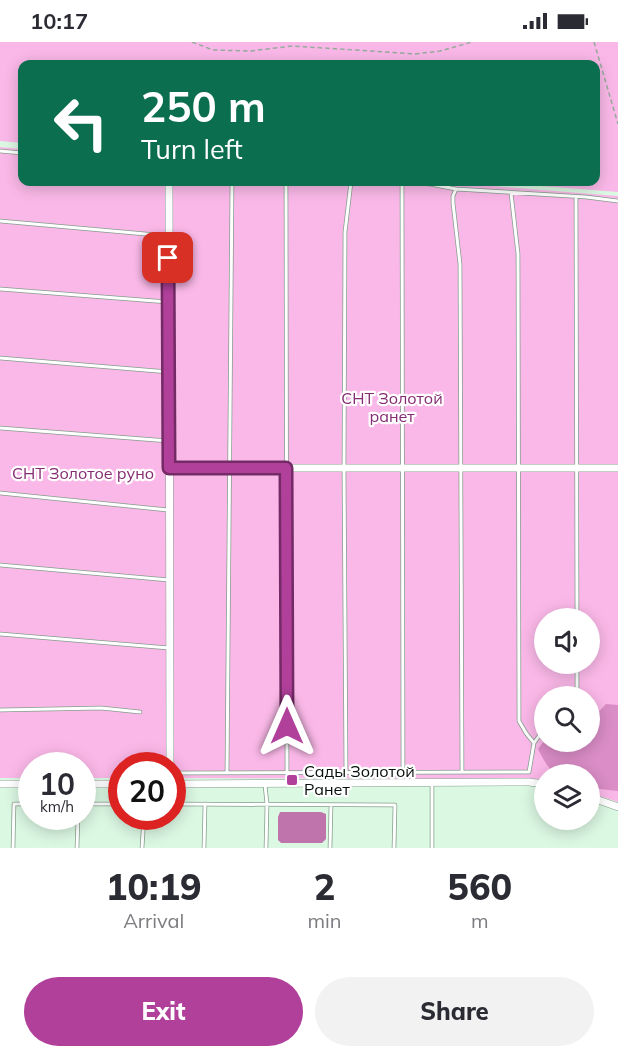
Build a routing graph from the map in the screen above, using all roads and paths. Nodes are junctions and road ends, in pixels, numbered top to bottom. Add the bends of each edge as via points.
1 (192, 42) edge
2 (472, 42) edge
3 (594, 42) edge
4 (599, 60) edge
5 (600, 62) edge
6 (618, 124) edge
7 (0, 151) edge
8 (18, 153) edge
9 (169, 186) edge
10 (232, 186) edge
11 (286, 186) edge
12 (351, 186) edge
13 (402, 186) edge
14 (440, 186) edge
15 (456, 189) junction
16 (511, 193) junction
17 (576, 197) junction
18 (618, 201) edge
19 (0, 221) edge
20 (168, 236) junction
21 (0, 289) edge
22 (168, 302) junction
23 (0, 358) edge
24 (169, 372) junction
25 (0, 428) edge
26 (169, 441) junction
27 (169, 468) junction
28 (228, 468) junction
29 (286, 468) junction
30 (344, 468) junction
31 (401, 468) junction
32 (460, 468) junction
33 (518, 468) junction
34 (577, 468) junction
35 (618, 468) edge
36 (0, 493) edge
37 (169, 510) junction
38 (0, 565) edge
39 (169, 580) junction
40 (577, 608) edge
41 (0, 634) edge
42 (169, 648) junction
43 (0, 710) edge
44 (140, 712) dead end
45 (534, 742) joint
46 (170, 752) edge
47 (403, 772) junction
48 (462, 772) junction
49 (186, 773) edge
50 (227, 773) junction
51 (287, 773) junction
52 (346, 773) junction
53 (264, 783) junction
54 (432, 783) junction
55 (534, 783) edge
56 (0, 784) edge
57 (18, 784) edge
58 (186, 784) edge
59 (600, 801) edge
60 (18, 804) edge
61 (186, 804) edge
62 (206, 804) junction
63 (267, 804) junction
64 (331, 805) junction
65 (618, 807) edge
66 (78, 830) edge
67 (143, 830) edge
68 (13, 848) edge
69 (77, 848) edge
70 (142, 848) edge
71 (204, 848) edge
72 (266, 848) edge
73 (330, 848) edge
74 (394, 848) edge
75 (432, 848) edge

1 - 2 path via 213,50 293,46 415,54
3 - 4 path
5 - 6 path
7 - 8 lane
9 - 20 street
10 - 28 lane
11 - 29 lane
12 - 30 lane via 345,232
13 - 31 lane
14 - 15 lane
15 - 16 lane
15 - 32 lane via 453,203 460,264
16 - 17 lane
16 - 33 lane via 518,254
17 - 18 lane
17 - 34 lane
19 - 20 lane
20 - 22 street
21 - 22 lane
22 - 24 street
23 - 24 lane
24 - 26 street
25 - 26 lane
26 - 27 street
27 - 28 street
27 - 37 street
28 - 29 street
28 - 50 lane
29 - 30 street
29 - 51 lane
30 - 31 street
30 - 52 lane
31 - 32 street
31 - 47 lane
32 - 33 street
32 - 48 lane
33 - 34 street
33 - 45 lane via 519,721
34 - 35 street
34 - 40 lane
36 - 37 lane
37 - 39 street
38 - 39 lane
39 - 42 street
41 - 42 lane
42 - 46 street
43 - 44 lane via 101,708
45 - 48 lane via 529,772
47 - 48 lane
47 - 52 lane
49 - 50 lane
50 - 51 lane
51 - 52 lane
53 - 54 street
53 - 58 street
53 - 63 lane
54 - 55 street
54 - 75 lane
56 - 57 street
59 - 65 street
60 - 68 lane via 14,804
61 - 62 lane
62 - 63 lane
62 - 71 lane
63 - 64 lane
63 - 72 lane
64 - 73 lane
64 - 74 lane via 395,805
66 - 69 lane
67 - 70 lane

